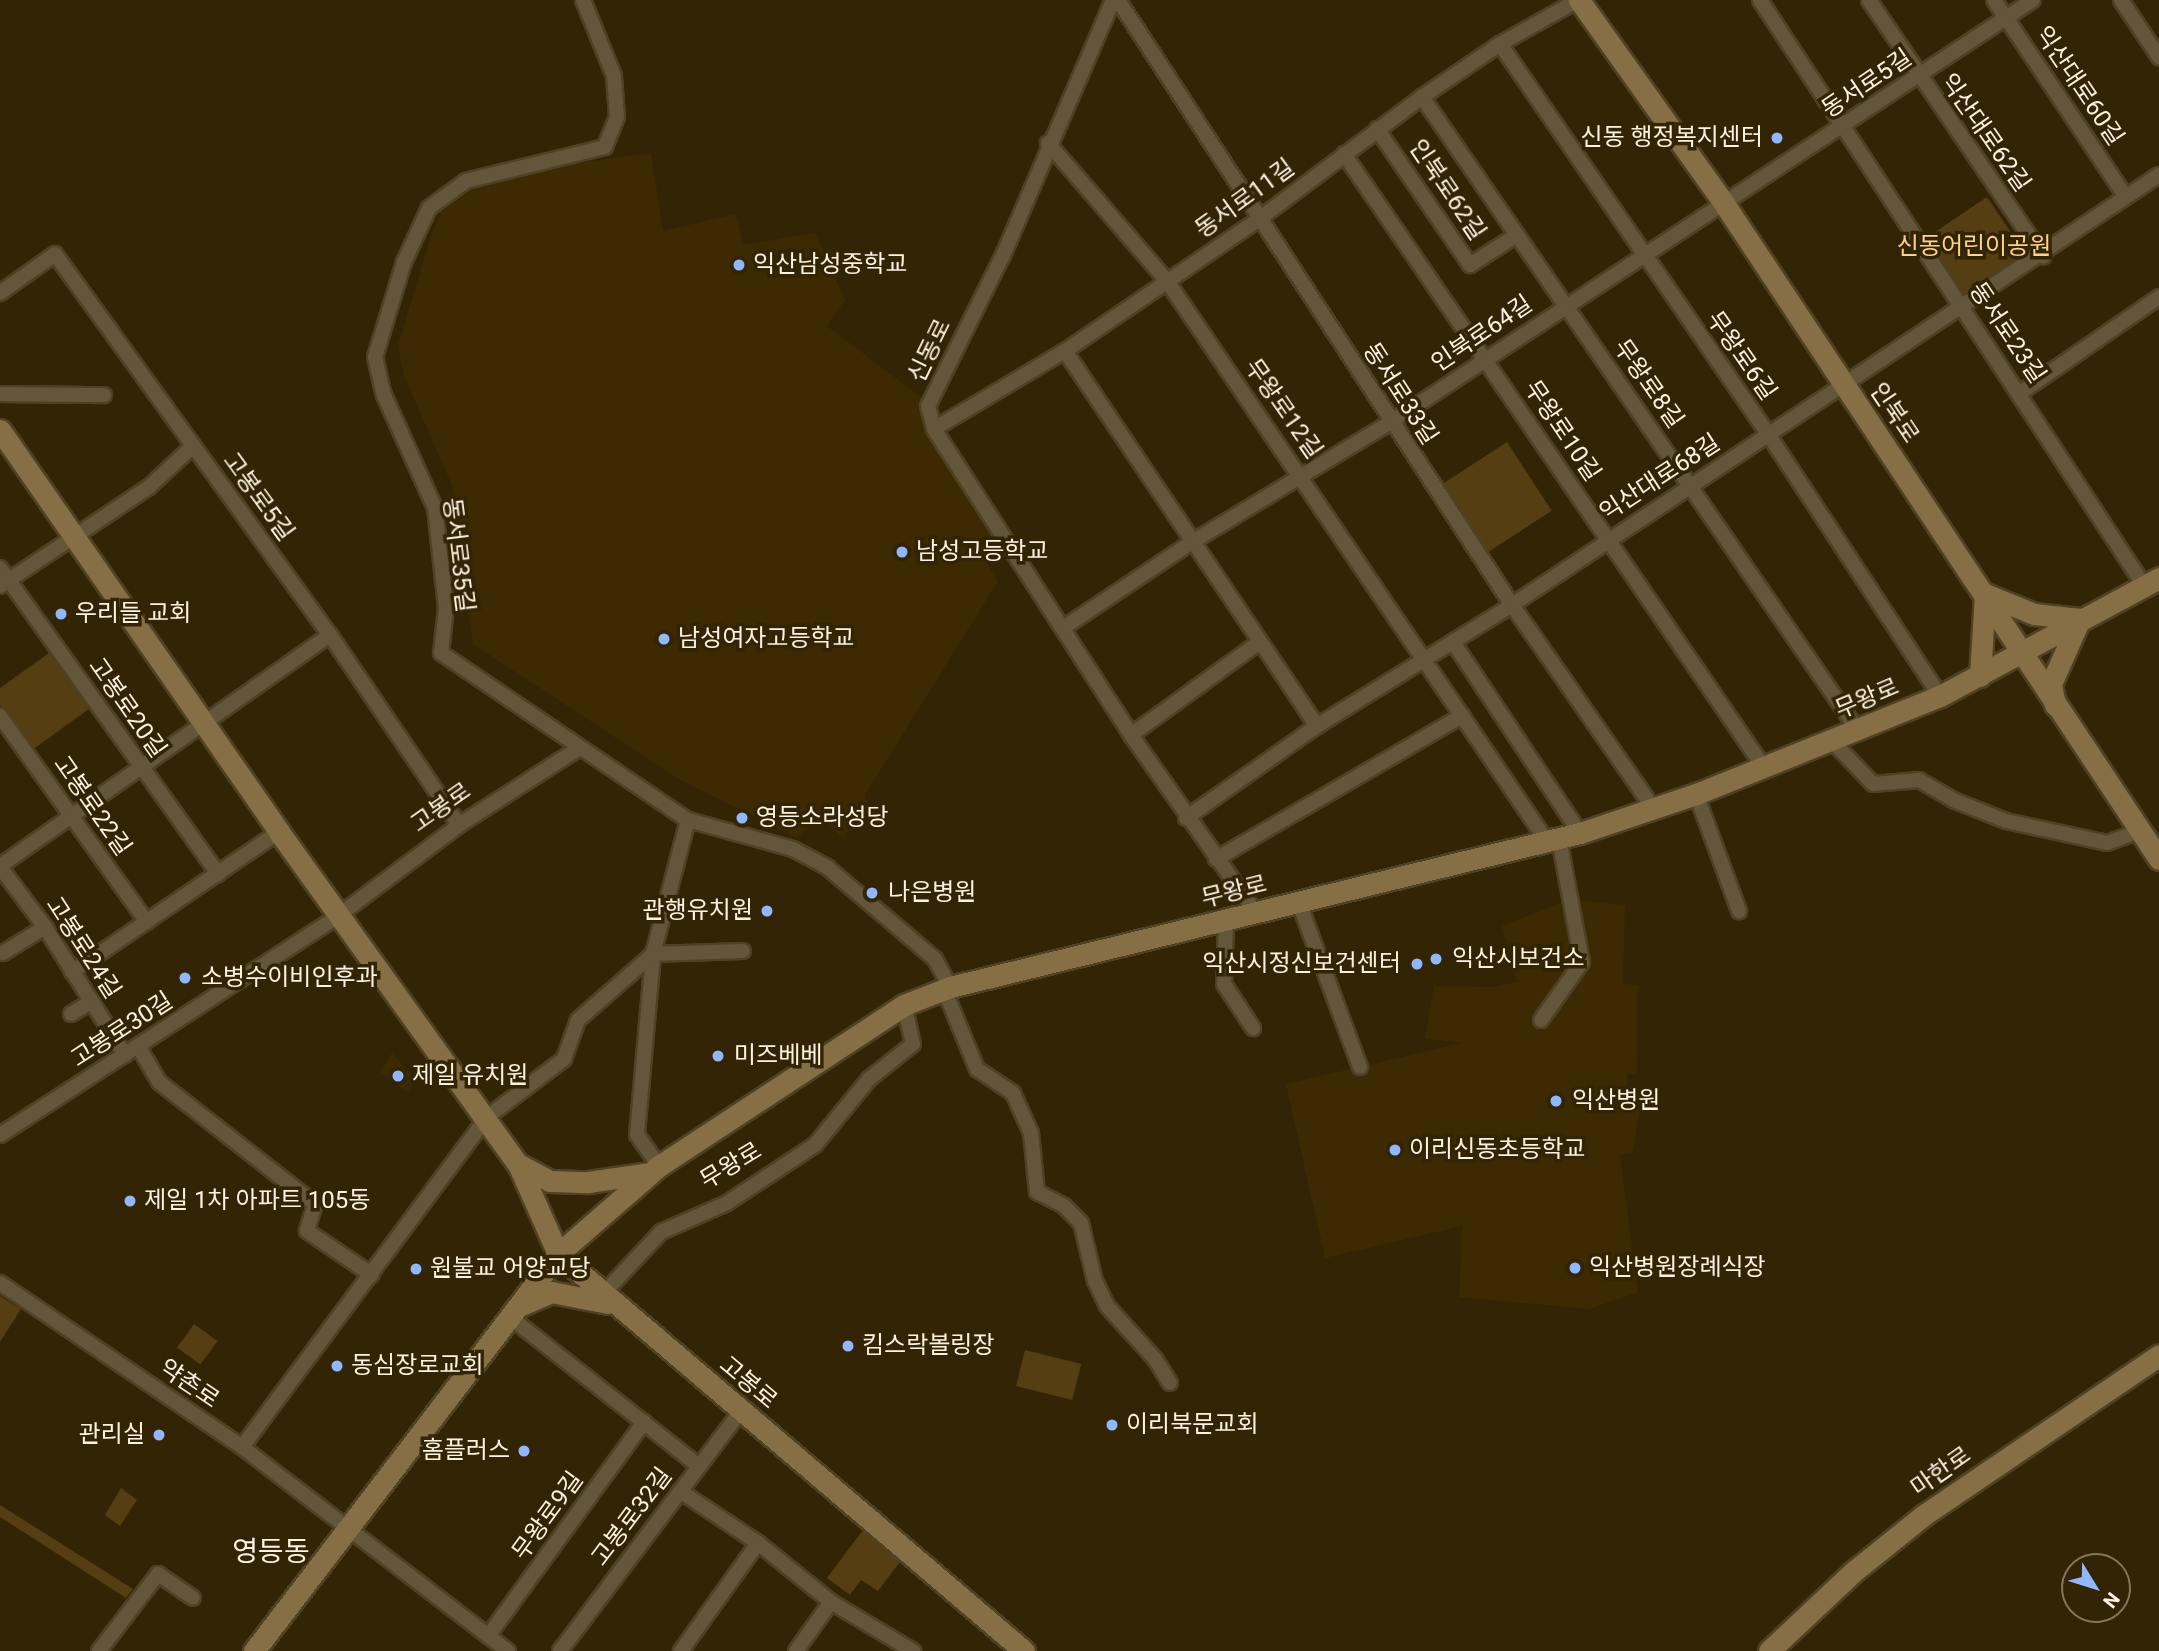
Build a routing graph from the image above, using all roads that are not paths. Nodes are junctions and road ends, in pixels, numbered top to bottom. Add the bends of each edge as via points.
1 (583, 0) edge
2 (1113, 0) edge
3 (1118, 0) edge
4 (1578, 0) edge
5 (1760, 0) edge
6 (1869, 0) edge
7 (1994, 0) edge
8 (2033, 0) edge
9 (2121, 0) edge
10 (2006, 18) junction
11 (1500, 44) junction
12 (2159, 57) edge
13 (1919, 77) junction
14 (1422, 97) junction
15 (1844, 127) junction
16 (1377, 129) junction
17 (1048, 143) junction
18 (1345, 154) junction
19 (2159, 175) edge
20 (2126, 197) junction
21 (1725, 205) junction
22 (1259, 219) junction
23 (1517, 234) junction
24 (2043, 256) junction
25 (1644, 257) junction
26 (1167, 281) junction
27 (0, 293) edge
28 (2159, 297) edge
29 (1566, 306) junction
30 (1963, 309) junction
31 (1065, 351) junction
32 (1485, 359) junction
33 (1845, 387) junction
34 (2020, 393) junction
35 (0, 394) edge
36 (104, 395) dead end
37 (1391, 422) junction
38 (934, 429) junction
39 (0, 430) edge
40 (1768, 434) junction
41 (192, 446) junction
42 (1300, 475) junction
43 (1690, 485) junction
44 (74, 535) junction
45 (1608, 539) junction
46 (1192, 542) junction
47 (3, 578) edge
48 (2152, 583) edge
49 (1985, 594) junction
50 (1512, 606) junction
51 (2080, 620) junction
52 (1063, 628) junction
53 (330, 635) junction
54 (1453, 642) junction
55 (1258, 643) junction
56 (2022, 655) junction
57 (1424, 660) junction
58 (1980, 677) junction
59 (1940, 696) junction
60 (2056, 710) junction
61 (0, 716) edge
62 (1462, 716) junction
63 (202, 721) junction
64 (1317, 726) junction
65 (1859, 732) junction
66 (1131, 735) junction
67 (1833, 742) junction
68 (578, 749) junction
69 (142, 767) junction
70 (1765, 769) junction
71 (1696, 794) junction
72 (1653, 808) junction
73 (70, 816) junction
74 (1186, 818) junction
75 (688, 820) junction
76 (459, 825) junction
77 (2140, 831) junction
78 (279, 832) junction
79 (1561, 837) junction
80 (1216, 859) junction
81 (2159, 859) edge
82 (0, 867) edge
83 (218, 874) junction
84 (1299, 903) junction
85 (1738, 911) dead end
86 (1256, 913) junction
87 (338, 916) junction
88 (147, 922) junction
89 (1226, 922) junction
90 (45, 927) junction
91 (743, 951) dead end
92 (3, 953) dead end
93 (653, 954) junction
94 (72, 972) junction
95 (947, 988) junction
96 (90, 1002) junction
97 (904, 1005) junction
98 (71, 1014) dead end
99 (1541, 1020) dead end
100 (1253, 1028) dead end
101 (142, 1044) junction
102 (125, 1055) junction
103 (1360, 1067) dead end
104 (486, 1118) junction
105 (0, 1135) edge
106 (518, 1164) junction
107 (655, 1170) junction
108 (558, 1254) junction
109 (372, 1275) junction
110 (0, 1283) edge
111 (608, 1300) junction
112 (514, 1311) junction
113 (2159, 1355) edge
114 (1170, 1383) dead end
115 (741, 1411) junction
116 (644, 1422) junction
117 (242, 1447) junction
118 (699, 1466) junction
119 (680, 1491) junction
120 (348, 1530) junction
121 (758, 1543) junction
122 (193, 1598) dead end
123 (831, 1602) junction
124 (488, 1636) junction
125 (908, 1650) edge
126 (99, 1651) edge
127 (254, 1651) edge
128 (508, 1651) edge
129 (560, 1651) edge
130 (681, 1651) edge
131 (796, 1651) edge
132 (1024, 1651) edge
133 (1769, 1651) edge

1 - 68 street, 동서로35길 via 614,76 617,117 605,147 466,181 429,208 404,261 375,357 384,395 435,508 446,608 441,653
2 - 17 street, 신동로
3 - 22 street, 동서로33길
4 - 11 street, 동서로11길
4 - 21 street, 인북로
5 - 15 street, 동서로23길
6 - 13 street, 익산대로62길
7 - 10 street, 익산대로60길
8 - 10 street, 동서로5길
9 - 12 street
10 - 13 street, 동서로5길
10 - 20 street, 익산대로60길
11 - 14 street, 동서로11길
11 - 25 street, 무왕로6길
13 - 15 street, 동서로5길
13 - 24 street, 익산대로62길
14 - 16 street, 동서로11길
14 - 23 street, 무왕로8길
15 - 21 street, 동서로5길
15 - 30 street, 동서로23길
16 - 18 street, 동서로11길
16 - 23 street, 인북로62길 via 1470,265
17 - 26 street, 무왕로12길
17 - 38 street, 신동로 via 1003,255 928,406
18 - 22 street, 동서로11길
18 - 32 street, 무왕로10길
19 - 20 street, 익산대로68길
20 - 24 street, 익산대로68길
21 - 25 street, 인북로64길
21 - 33 street, 인북로
22 - 26 street, 동서로11길
22 - 37 street, 동서로33길
23 - 29 street, 무왕로8길
24 - 30 street, 익산대로68길
25 - 29 street, 인북로64길
25 - 40 street, 무왕로6길
26 - 31 street, 동서로11길
26 - 42 street, 무왕로12길
27 - 41 street, 고봉로5길 via 55,254
28 - 34 street
29 - 32 street, 인북로64길
29 - 43 street, 무왕로8길
30 - 33 street, 익산대로68길
30 - 34 street, 동서로23길
31 - 38 street, 동서로11길
31 - 46 street
32 - 37 street, 인북로64길
32 - 45 street, 무왕로10길
33 - 40 street, 익산대로68길
33 - 49 street, 인북로
34 - 48 street, 동서로23길
35 - 36 street
37 - 42 street, 인북로64길
37 - 50 street, 동서로33길
38 - 52 street
39 - 44 street, 고봉로
40 - 43 street, 익산대로68길
40 - 59 street, 무왕로6길
41 - 44 street via 149,487
41 - 53 street, 고봉로5길
42 - 46 street, 인북로64길
42 - 57 street, 무왕로12길
43 - 45 street, 익산대로68길
43 - 65 street, 무왕로8길
44 - 47 street
44 - 63 street, 고봉로
45 - 50 street, 익산대로68길
45 - 70 street, 무왕로10길
46 - 52 street, 인북로64길
46 - 55 street
47 - 69 street, 고봉로20길
48 - 51 street, 무왕로
49 - 51 street via 2034,614
49 - 56 street, 인북로
49 - 58 street
50 - 54 street, 익산대로68길
50 - 72 street, 동서로33길
51 - 56 street, 무왕로
51 - 60 street via 2051,684
52 - 66 street
53 - 63 street
53 - 76 street, 고봉로5길
54 - 57 street, 익산대로68길
54 - 79 street
55 - 64 street
55 - 66 street
56 - 58 street, 무왕로
56 - 60 street, 인북로
57 - 62 street, 무왕로12길
57 - 64 street, 익산대로68길
58 - 59 street, 무왕로
59 - 65 street, 무왕로
60 - 77 street, 인북로
61 - 73 street, 고봉로22길
62 - 79 street, 무왕로12길
62 - 80 street
63 - 69 street
63 - 78 street, 고봉로
64 - 74 street, 익산대로68길
65 - 67 street, 무왕로
66 - 74 street
67 - 70 street, 무왕로
67 - 77 street via 1873,784 1919,780 1953,800 2006,821 2107,843
68 - 75 street, 동서로35길
68 - 76 street, 고봉로
69 - 73 street
69 - 83 street, 고봉로20길
70 - 71 street, 무왕로
71 - 72 street, 무왕로
71 - 85 street
72 - 79 street, 무왕로
73 - 82 street
73 - 88 street, 고봉로22길
74 - 80 street
75 - 93 street, 무왕로
75 - 95 street, 동서로35길 via 793,849 828,868 936,959
76 - 87 street, 고봉로
77 - 81 street, 인북로
78 - 83 street
78 - 87 street, 고봉로
79 - 84 street, 무왕로
79 - 99 street via 1582,962
80 - 86 street
82 - 90 street, 고봉로24길
83 - 88 street
84 - 86 street, 무왕로
84 - 103 street
86 - 89 street, 무왕로
87 - 101 street, 고봉로30길
87 - 104 street, 고봉로
88 - 94 street
89 - 95 street, 무왕로
89 - 100 street via 1224,984
90 - 92 street
90 - 94 street, 고봉로24길
91 - 93 street
93 - 104 street via 578,1020 564,1059
93 - 107 street, 무왕로 via 637,1135
94 - 96 street, 고봉로24길
95 - 97 street, 무왕로
95 - 114 street, 동서로35길 via 977,1069 1013,1093 1031,1133 1037,1192 1064,1206 1081,1223 1095,1281 1107,1306 1155,1359
96 - 98 street
96 - 102 street, 고봉로24길
97 - 107 street, 무왕로
97 - 111 street, 무왕로 via 914,1044 869,1079 815,1145 727,1203 661,1232
101 - 102 street, 고봉로30길
101 - 109 street via 167,1078 167,1088 315,1204 307,1231
102 - 105 street, 고봉로30길
104 - 106 street, 고봉로
104 - 109 street
106 - 107 street via 550,1181 588,1182
106 - 108 street, 고봉로
107 - 108 street, 무왕로
108 - 111 street, 고봉로
108 - 112 street, 무왕로
109 - 117 street
110 - 117 street, 약촌로
111 - 112 street via 551,1292
111 - 115 street, 고봉로
112 - 116 street
112 - 120 street, 무왕로
113 - 133 street, 마한로 via 1924,1515 1853,1572
115 - 118 street, 고봉로32길
115 - 132 street, 고봉로
116 - 118 street
116 - 124 street, 무왕로9길
117 - 120 street, 약촌로
118 - 119 street, 고봉로32길
119 - 121 street
119 - 129 street, 고봉로32길
120 - 124 street
120 - 127 street, 무왕로
121 - 123 street
121 - 130 street
122 - 126 street via 158,1574
123 - 125 street
123 - 131 street
124 - 128 street

